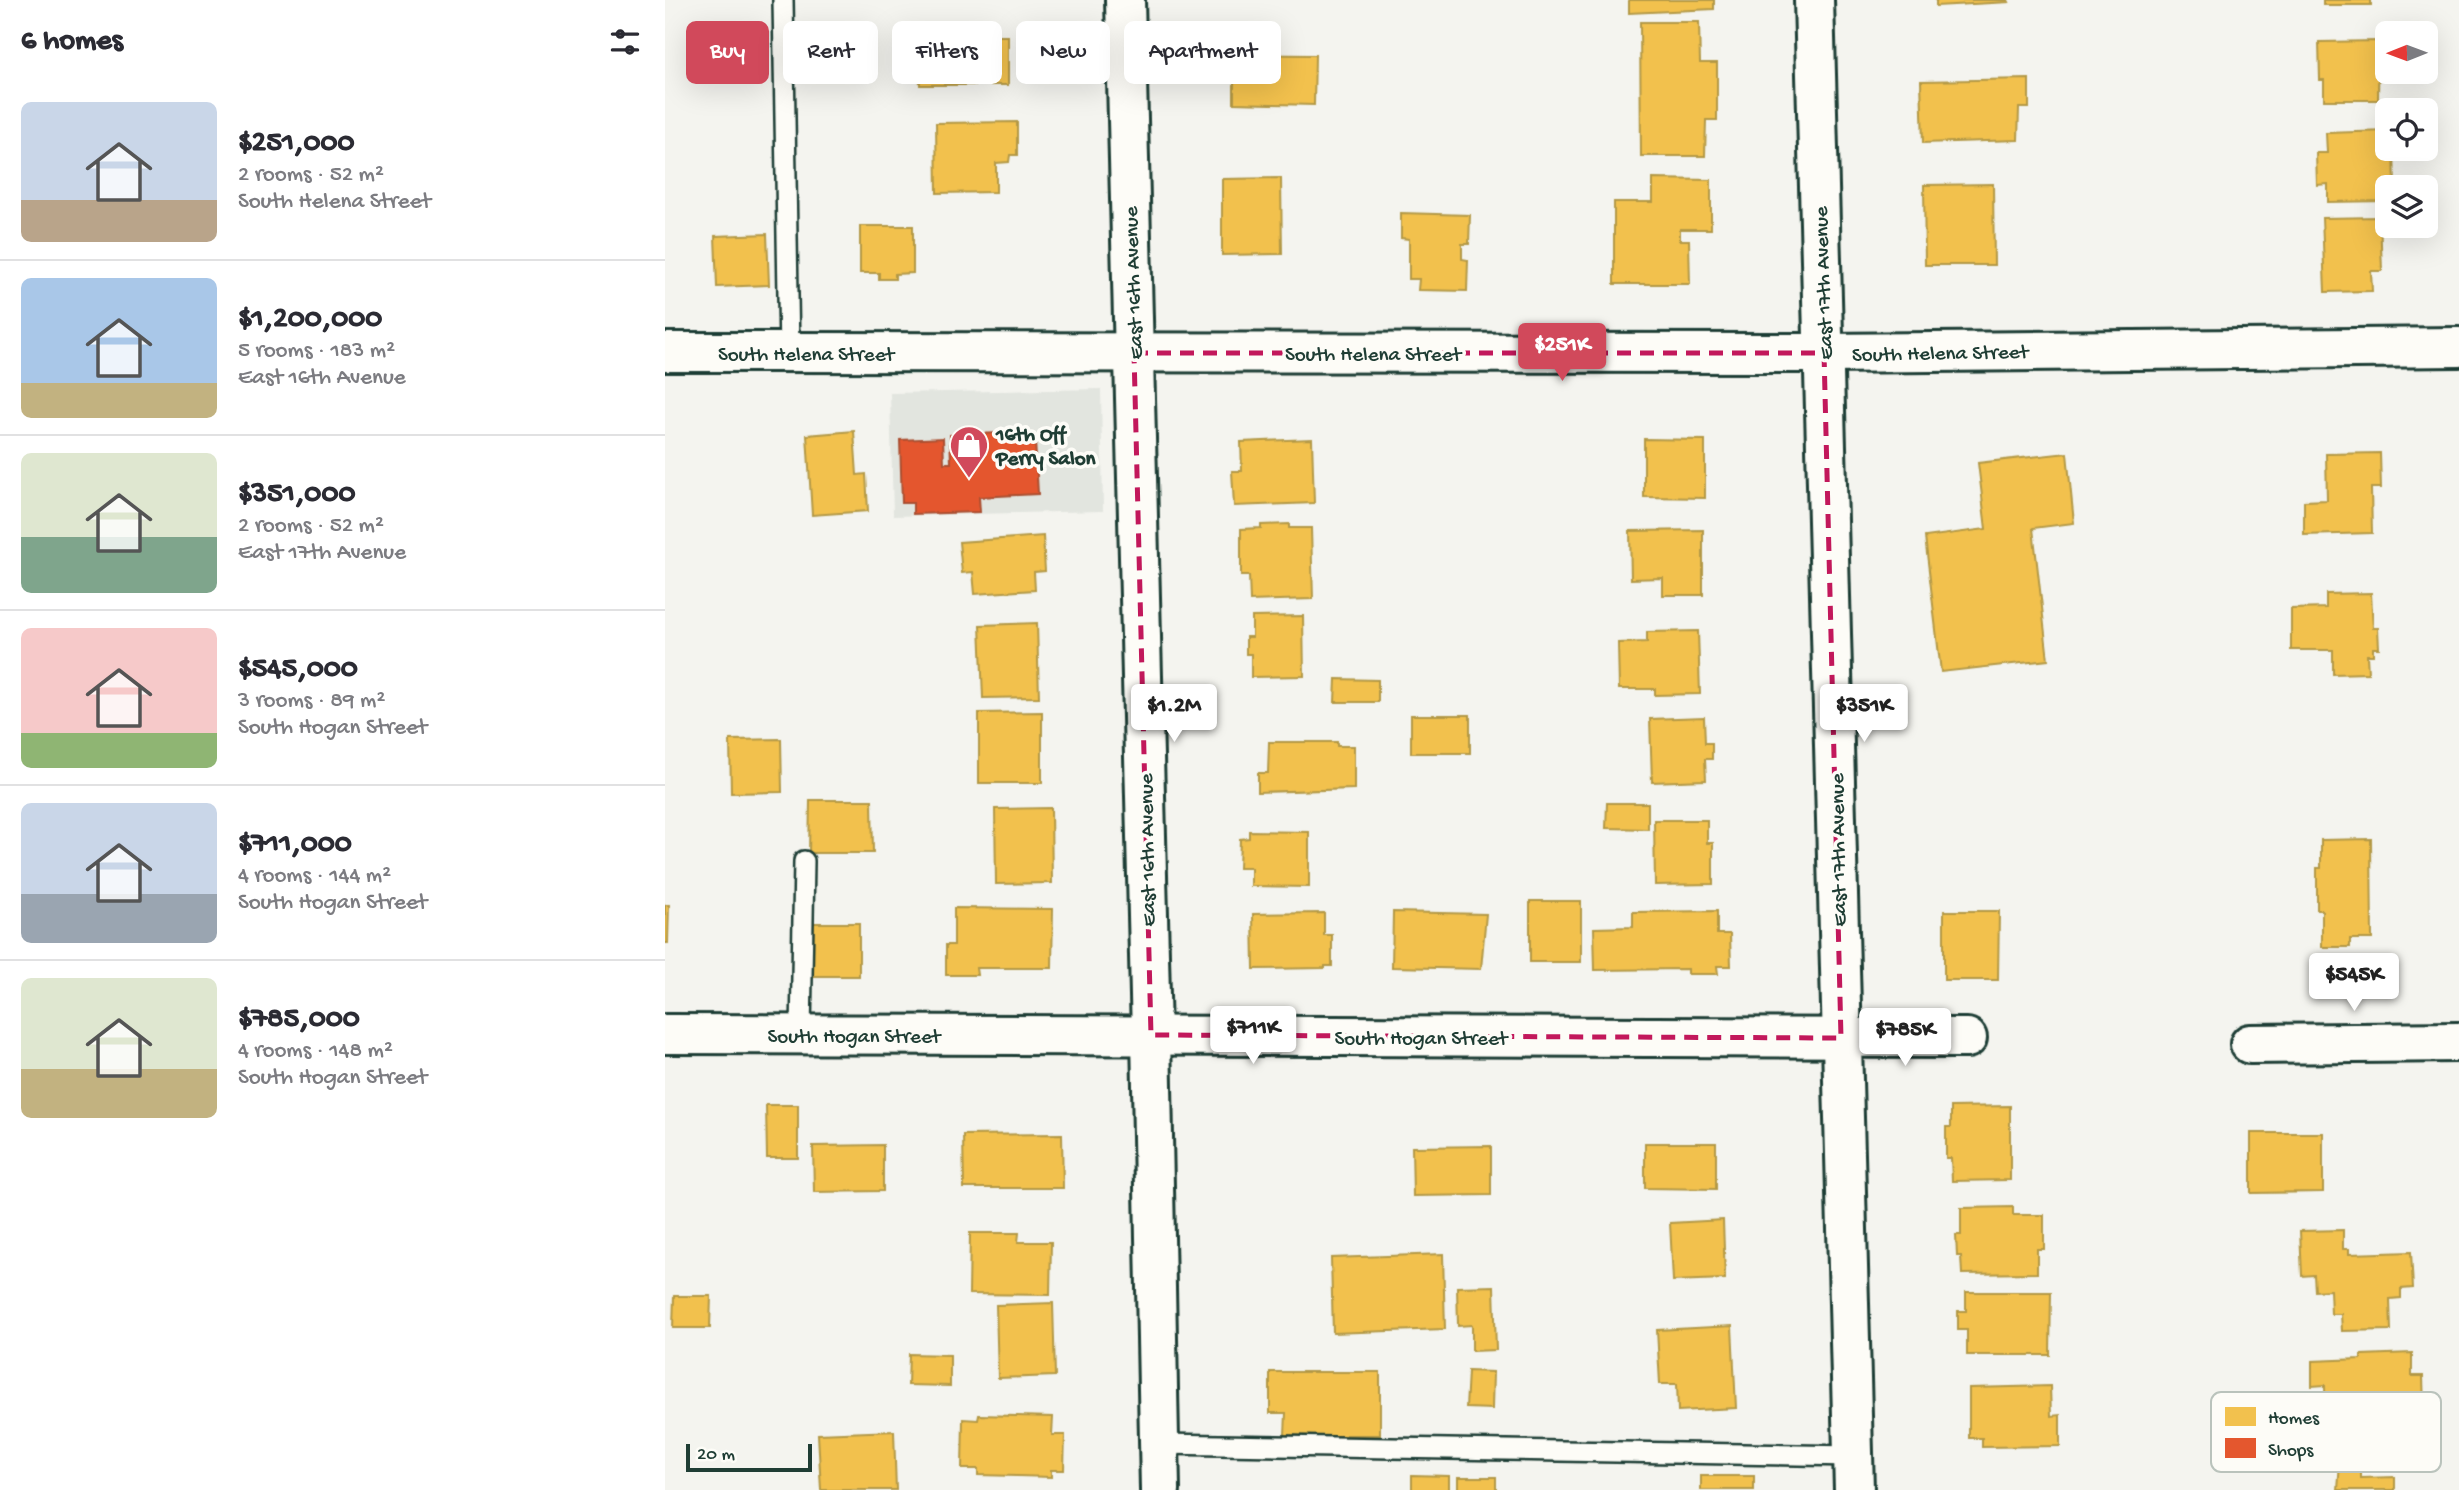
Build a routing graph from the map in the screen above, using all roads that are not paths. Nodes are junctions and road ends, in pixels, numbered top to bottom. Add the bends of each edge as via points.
1 (783, 0) edge
2 (1125, 0) edge
3 (1814, 0) edge
4 (2459, 347) edge
5 (665, 352) edge
6 (1134, 353) junction
7 (1824, 353) junction
8 (789, 354) junction
9 (804, 861) dead end
10 (665, 1034) edge
11 (801, 1034) junction
12 (1151, 1035) junction
13 (1841, 1038) junction
14 (1967, 1038) dead end
15 (2459, 1042) edge
16 (2250, 1044) dead end
17 (1160, 1444) junction
18 (1854, 1473) edge
19 (1160, 1490) edge

1 - 8 lane
2 - 6 street, East 16th Avenue
3 - 7 street, East 17th Avenue
4 - 7 street, South Helena Street
5 - 8 street, South Helena Street
6 - 7 street, South Helena Street
6 - 8 street, South Helena Street
6 - 12 street, East 16th Avenue
7 - 13 street, East 17th Avenue
9 - 11 lane
10 - 11 street, South Hogan Street
11 - 12 street, South Hogan Street
12 - 13 street, South Hogan Street
12 - 17 street, East 16th Avenue
13 - 14 street, South Hogan Street
13 - 18 street, East 17th Avenue
15 - 16 street
17 - 18 lane
17 - 19 street, East 16th Avenue

